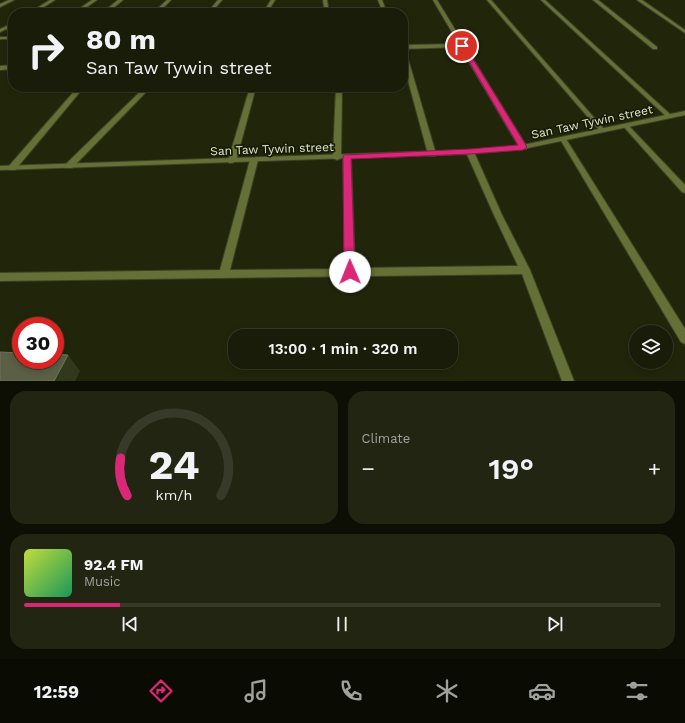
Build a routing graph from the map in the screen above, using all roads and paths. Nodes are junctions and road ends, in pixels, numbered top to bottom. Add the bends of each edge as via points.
1 (12, 0) edge
2 (53, 0) edge
3 (95, 0) edge
4 (121, 0) edge
5 (168, 0) edge
6 (220, 0) edge
7 (435, 0) edge
8 (489, 0) edge
9 (543, 0) edge
10 (595, 0) edge
11 (639, 0) edge
12 (0, 6) edge
13 (39, 8) edge
14 (83, 8) edge
15 (111, 8) edge
16 (160, 8) edge
17 (213, 8) edge
18 (685, 32) edge
19 (3, 38) edge
20 (0, 42) edge
21 (462, 46) junction
22 (408, 47) edge
23 (655, 48) dead end
24 (408, 70) edge
25 (77, 92) edge
26 (143, 92) edge
27 (252, 92) edge
28 (339, 92) edge
29 (685, 113) edge
30 (670, 117) junction
31 (626, 126) junction
32 (602, 130) junction
33 (563, 139) junction
34 (523, 147) junction
35 (470, 152) junction
36 (432, 154) junction
37 (347, 157) junction
38 (337, 158) junction
39 (254, 160) junction
40 (232, 161) junction
41 (69, 166) junction
42 (0, 168) edge
43 (12, 168) junction
44 (685, 190) edge
45 (525, 270) junction
46 (350, 272) junction
47 (224, 274) junction
48 (0, 276) edge
49 (685, 339) edge
50 (568, 381) edge

1 - 12 street
2 - 13 street
3 - 14 street
4 - 15 street
5 - 16 street
6 - 17 street
7 - 21 street
8 - 32 street
9 - 30 street
10 - 23 street
11 - 18 street
19 - 20 street
21 - 22 street
21 - 34 street
24 - 36 street
25 - 43 street
26 - 41 street
27 - 40 street
28 - 38 street
29 - 30 street, San Taw Tywin street
30 - 31 street, San Taw Tywin street
31 - 32 street, San Taw Tywin street
31 - 44 street
32 - 33 street, San Taw Tywin street
33 - 34 street, San Taw Tywin street
33 - 49 street
34 - 35 street, San Taw Tywin street
35 - 36 street, San Taw Tywin street
35 - 45 street
36 - 37 street, San Taw Tywin street
37 - 38 street, San Taw Tywin street
37 - 46 street
38 - 39 street, San Taw Tywin street
39 - 40 street, San Taw Tywin street
39 - 47 street
40 - 41 street, San Taw Tywin street
41 - 43 street, San Taw Tywin street
42 - 43 street, San Taw Tywin street
45 - 46 street
45 - 50 street
46 - 47 street
47 - 48 street

